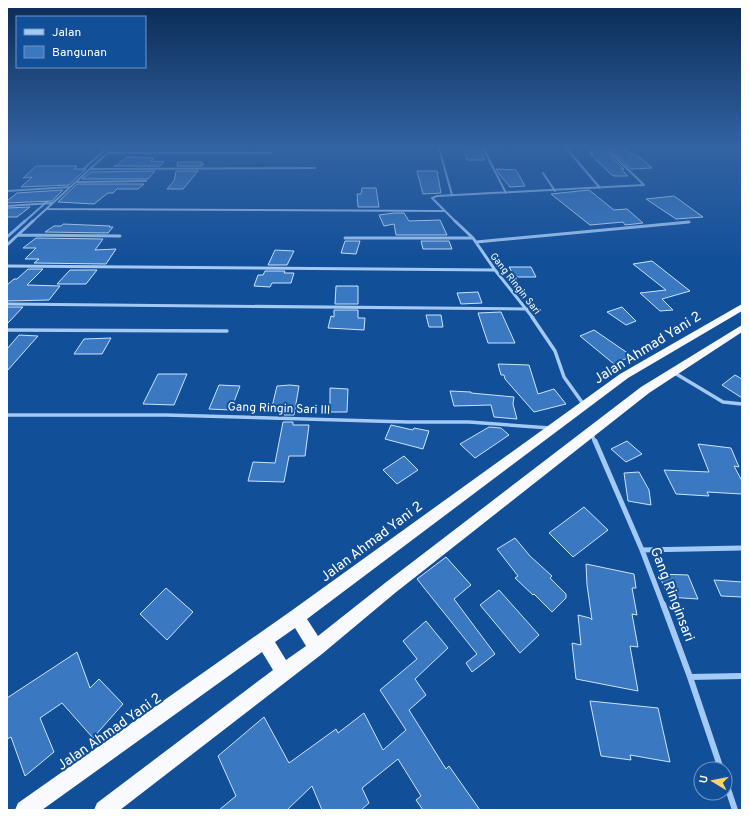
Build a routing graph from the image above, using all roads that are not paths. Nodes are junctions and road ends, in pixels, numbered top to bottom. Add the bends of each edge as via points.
1 (450, 186) edge
2 (502, 186) edge
3 (552, 186) edge
4 (640, 186) edge
5 (70, 187) joint
6 (600, 188) joint
7 (7, 191) edge
8 (555, 191) junction
9 (506, 193) junction
10 (452, 195) junction
11 (51, 203) junction
12 (7, 206) edge
13 (46, 209) junction
14 (444, 211) junction
15 (689, 222) dead end
16 (18, 235) junction
17 (120, 236) dead end
18 (345, 238) dead end
19 (472, 238) junction
20 (476, 242) junction
21 (7, 245) edge
22 (7, 266) edge
23 (495, 270) junction
24 (7, 304) edge
25 (742, 308) edge
26 (526, 309) junction
27 (742, 328) edge
28 (7, 330) edge
29 (227, 331) dead end
30 (673, 372) junction
31 (742, 404) edge
32 (585, 405) junction
33 (7, 415) edge
34 (551, 428) junction
35 (590, 432) junction
36 (742, 548) edge
37 (642, 550) junction
38 (298, 617) junction
39 (264, 640) junction
40 (316, 648) junction
41 (284, 672) junction
42 (742, 676) edge
43 (690, 677) junction
44 (718, 761) edge
45 (26, 810) edge
46 (104, 810) edge

1 - 10 street
2 - 9 street
3 - 8 street
4 - 6 street
5 - 7 street
5 - 11 street
6 - 8 street
8 - 9 street
9 - 10 street
10 - 14 street, Gang Ringin Sari via 432,198
11 - 12 street
11 - 13 street
13 - 14 street
13 - 16 street
14 - 19 street, Gang Ringin Sari
15 - 20 street
16 - 17 street
16 - 21 street
18 - 19 street
19 - 20 street, Gang Ringin Sari
20 - 23 street, Gang Ringin Sari
22 - 23 street
23 - 26 street, Gang Ringin Sari
24 - 26 street
25 - 32 highway, Jalan Ahmad Yani 2 via 624,376
26 - 32 street, Gang Ringin Sari via 555,351 564,377
27 - 30 highway
28 - 29 street
30 - 31 street via 723,402
30 - 35 highway
32 - 34 highway, Jalan Ahmad Yani 2
33 - 34 street, Gang Ringin Sari III via 166,415 469,422
34 - 38 highway, Jalan Ahmad Yani 2
35 - 37 street, Gang Ringinsari
35 - 40 highway
36 - 37 street
37 - 43 street, Gang Ringinsari
38 - 39 highway, Jalan Ahmad Yani 2
38 - 40 highway
39 - 41 highway
39 - 45 highway, Jalan Ahmad Yani 2
40 - 41 highway
41 - 46 highway
42 - 43 street
43 - 44 street, Gang Ringinsari

